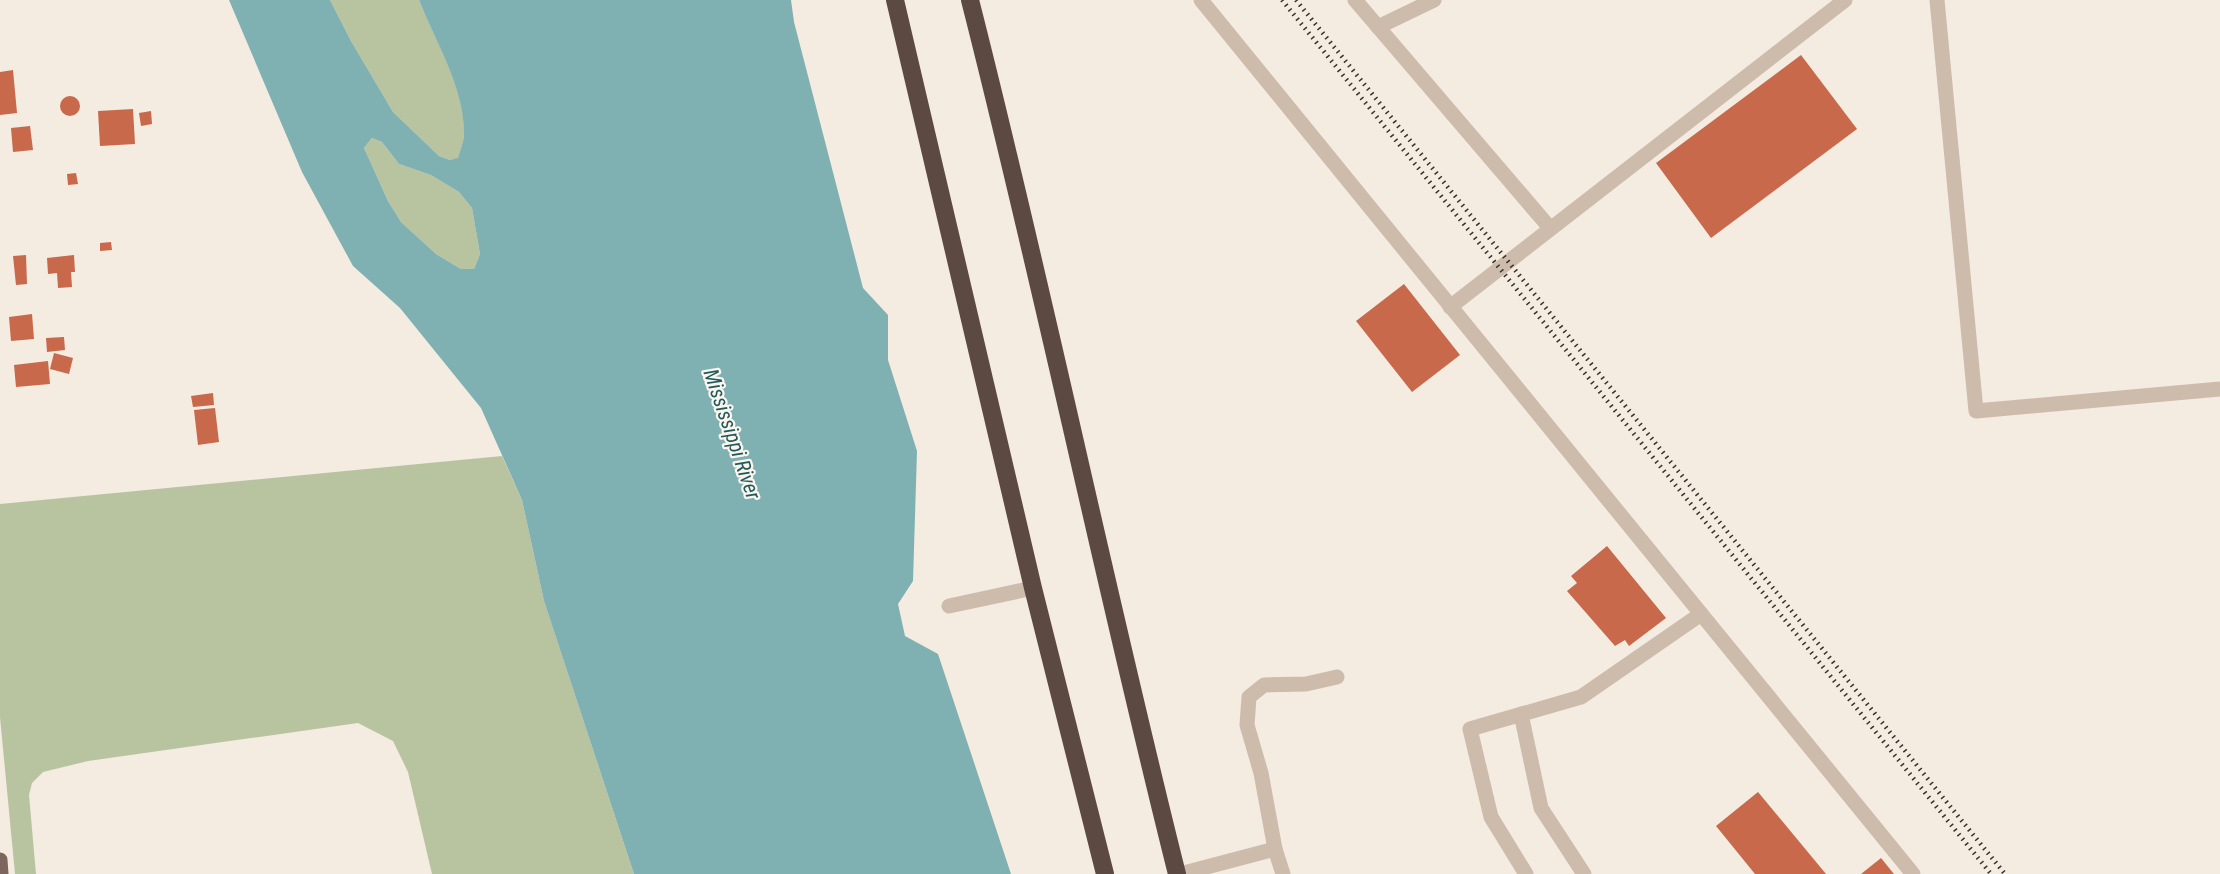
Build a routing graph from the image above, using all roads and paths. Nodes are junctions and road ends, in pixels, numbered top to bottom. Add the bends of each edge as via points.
1 (895, 0) edge
2 (970, 0) edge
3 (1201, 0) edge
4 (1355, 0) edge
5 (1434, 0) edge
6 (1845, 0) edge
7 (1937, 0) edge
8 (1381, 31) junction
9 (1550, 228) junction
10 (1450, 307) junction
11 (2220, 389) edge
12 (1033, 588) junction
13 (949, 606) dead end
14 (1701, 614) junction
15 (1337, 677) dead end
16 (1521, 714) junction
17 (1275, 849) junction
18 (0, 860) edge
19 (1, 874) edge
20 (1105, 874) edge
21 (1179, 874) edge
22 (1283, 874) edge
23 (1526, 874) edge
24 (1584, 874) edge
25 (1913, 874) edge

1 - 12 highway
2 - 21 highway
3 - 10 street
4 - 8 street
5 - 8 street
6 - 9 street
7 - 11 street via 1976,411
8 - 9 street
9 - 10 street
10 - 14 street
12 - 13 street
12 - 20 highway
14 - 16 street via 1581,697
14 - 25 street
15 - 17 street via 1306,684 1264,685 1250,697 1247,724
16 - 23 street via 1470,729 1491,817
16 - 24 street via 1541,808
17 - 21 street
17 - 22 street
18 - 19 main road

